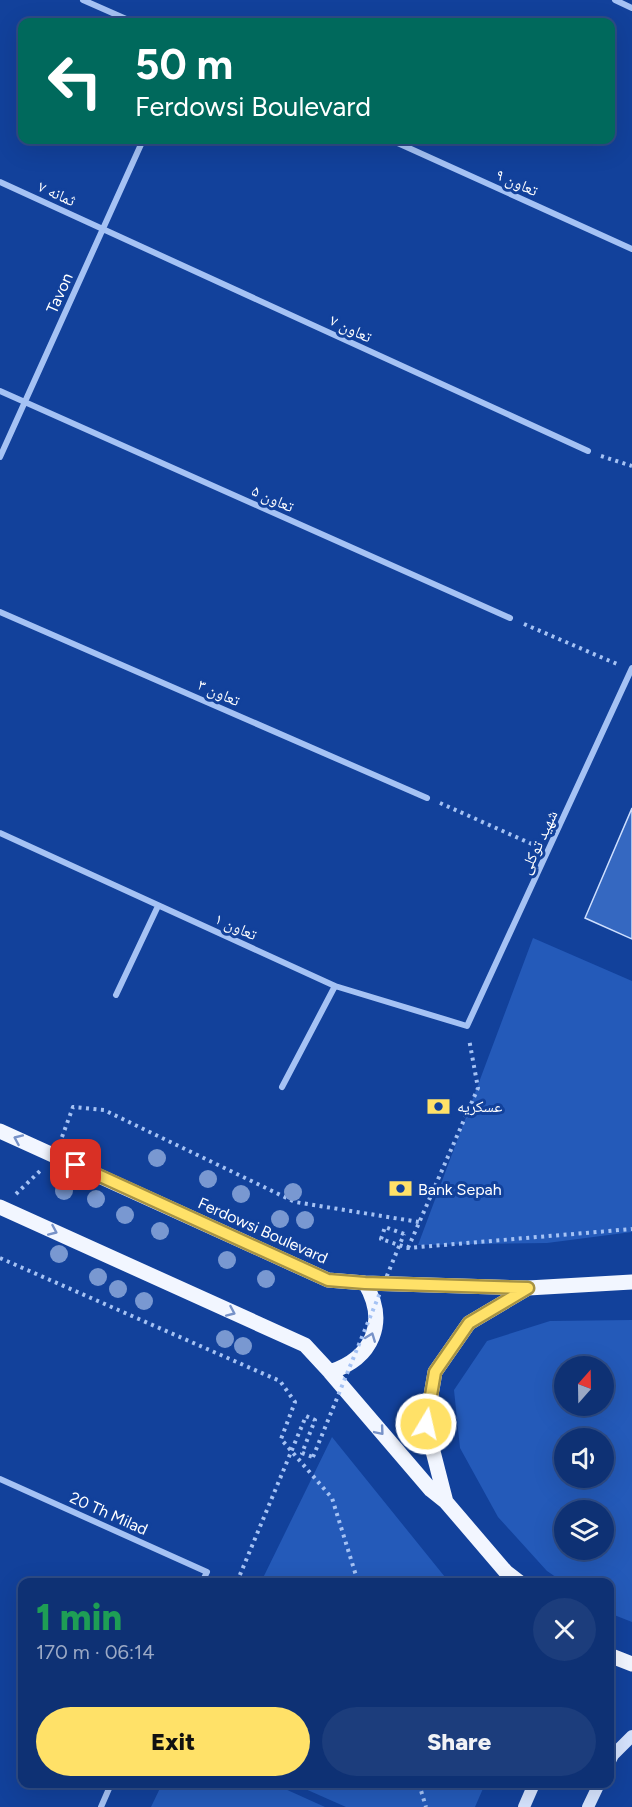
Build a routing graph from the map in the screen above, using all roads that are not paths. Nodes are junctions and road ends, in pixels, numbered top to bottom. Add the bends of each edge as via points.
1 (83, 0) edge
2 (615, 0) edge
3 (632, 8) edge
4 (124, 18) edge
5 (141, 144) edge
6 (400, 144) edge
7 (0, 182) edge
8 (103, 229) junction
9 (632, 249) edge
10 (0, 391) edge
11 (25, 402) junction
12 (588, 451) road end
13 (0, 457) edge
14 (0, 612) edge
15 (510, 618) road end
16 (632, 669) edge
17 (427, 798) road end
18 (0, 833) edge
19 (158, 906) junction
20 (335, 986) junction
21 (116, 994) dead end
22 (467, 1026) joint
23 (282, 1087) dead end
24 (0, 1131) edge
25 (0, 1207) edge
26 (631, 1281) edge
27 (365, 1283) junction
28 (528, 1288) junction
29 (330, 1372) junction
30 (0, 1479) edge
31 (446, 1502) junction
32 (509, 1577) edge
33 (204, 1578) edge
34 (614, 1657) edge
35 (632, 1664) edge
36 (632, 1736) edge
37 (614, 1754) edge
38 (109, 1788) edge
39 (532, 1788) edge
40 (597, 1788) edge
41 (101, 1807) edge
42 (524, 1807) edge
43 (588, 1807) edge

1 - 4 street
2 - 3 street
5 - 8 street, Tavon
6 - 9 street, تعاون ۹
7 - 8 street, ثمانه ۷
8 - 11 street, Tavon
8 - 12 street, تعاون ۷
10 - 11 street, تعاون ۵
11 - 13 street, Tavon
11 - 15 street, تعاون ۵
14 - 17 street, تعاون ۳
16 - 22 street, شهید توکلی
18 - 19 street, تعاون ۱
19 - 20 street, تعاون ۱
19 - 21 street
20 - 22 street, تعاون ۱
20 - 23 street
27 -> 24 main road, Ferdowsi Boulevard via 328,1280
25 -> 29 main road via 304,1345
26 - 28 main road, Ferdowsi Boulevard
27 - 28 main road, Ferdowsi Boulevard
29 -> 27 main road via 356,1360 372,1337 376,1309
28 - 31 main road via 469,1323 435,1372 426,1424
29 -> 31 main road via 431,1490
30 - 33 street, 20 Th Milad via 207,1572
31 - 32 main road
34 - 35 main road
36 - 37 street
38 - 41 street
39 - 42 street
40 - 43 street

